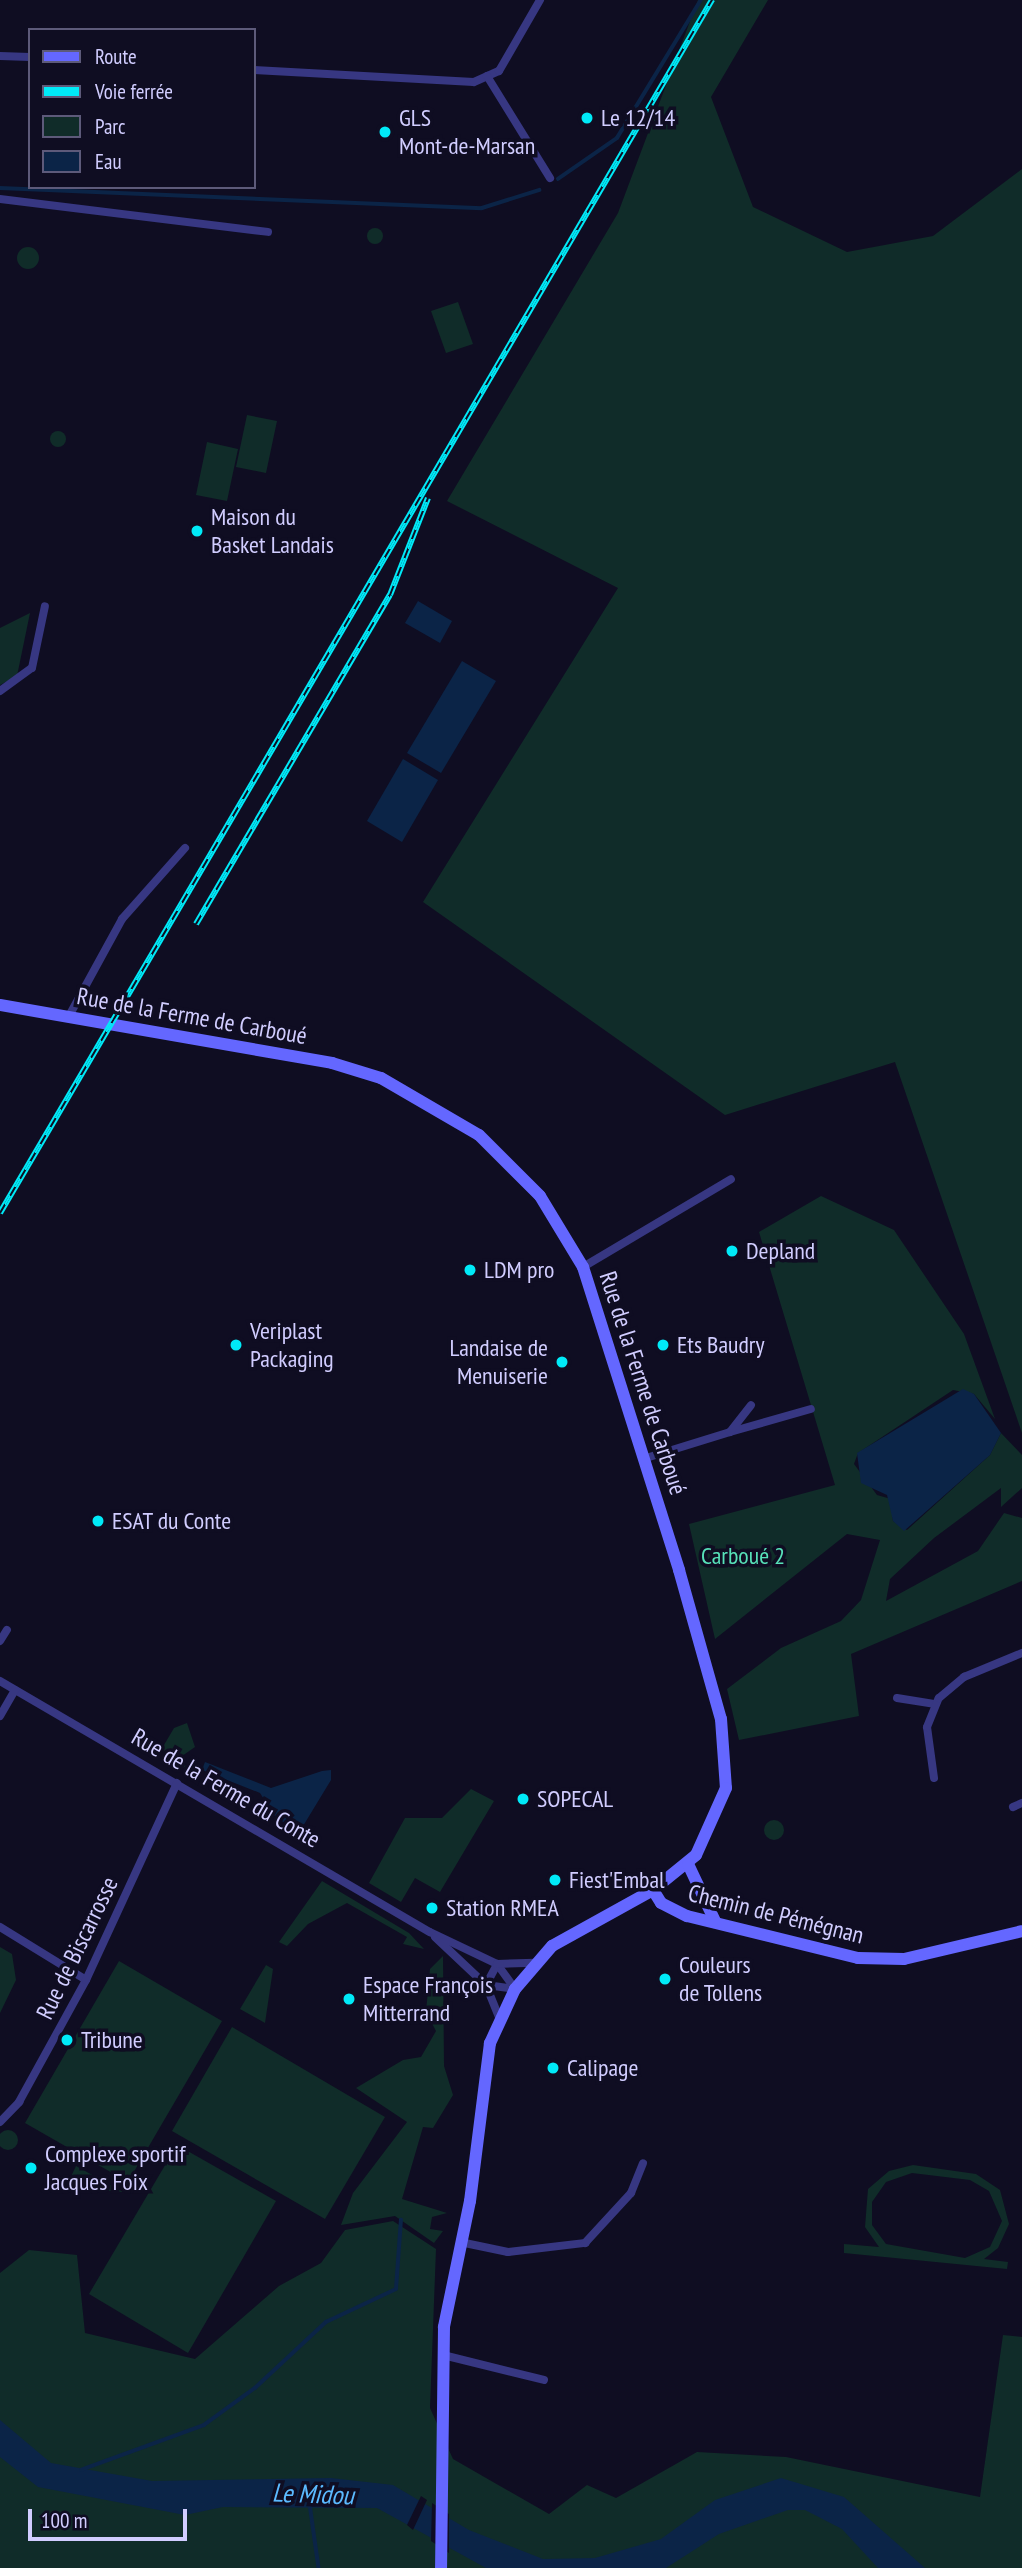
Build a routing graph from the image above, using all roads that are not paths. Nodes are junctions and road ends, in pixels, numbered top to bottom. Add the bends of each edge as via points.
1 (540, 0) edge
2 (0, 56) edge
3 (28, 57) edge
4 (256, 70) edge
5 (487, 76) junction
6 (550, 178) dead end
7 (0, 199) edge
8 (268, 232) dead end
9 (45, 606) dead end
10 (0, 691) edge
11 (186, 848) dead end
12 (0, 1005) edge
13 (69, 1016) junction
14 (731, 1179) dead end
15 (583, 1267) junction
16 (751, 1405) dead end
17 (810, 1409) dead end
18 (730, 1432) junction
19 (646, 1458) junction
20 (7, 1630) dead end
21 (0, 1642) edge
22 (1022, 1653) edge
23 (0, 1681) edge
24 (15, 1690) junction
25 (897, 1698) dead end
26 (936, 1704) junction
27 (0, 1716) edge
28 (934, 1778) dead end
29 (177, 1783) junction
30 (1022, 1803) edge
31 (1013, 1807) dead end
32 (688, 1864) junction
33 (653, 1891) junction
34 (715, 1921) junction
35 (0, 1927) edge
36 (1022, 1931) edge
37 (430, 1932) junction
38 (534, 1963) junction
39 (497, 1964) junction
40 (86, 1980) junction
41 (486, 1985) junction
42 (514, 1989) junction
43 (500, 2020) junction
44 (0, 2122) edge
45 (643, 2163) dead end
46 (460, 2242) junction
47 (443, 2355) junction
48 (544, 2380) dead end
49 (441, 2565) edge

1 - 5 street via 499,71
2 - 3 street
4 - 5 street via 474,82
5 - 6 street
7 - 8 street
9 - 10 street via 32,668
11 - 13 street via 122,919
12 - 13 street, Rue de la Ferme de Carboué
13 - 15 street, Rue de la Ferme de Carboué via 293,1054 405,1090 500,1154 540,1196
14 - 15 street
15 - 19 street, Rue de la Ferme de Carboué
16 - 18 street
17 - 18 street
18 - 19 street
19 - 32 street, Rue de la Ferme de Carboué via 725,1742 719,1811
20 - 21 street
22 - 26 street via 964,1676
23 - 24 street, Rue de la Ferme du Conte
24 - 27 street
24 - 29 street, Rue de la Ferme du Conte
25 - 26 street
26 - 28 street via 927,1727
29 - 37 street, Rue de la Ferme du Conte
29 - 40 street, Rue de Biscarrosse
30 - 31 street
32 - 33 street, Rue de la Ferme de Carboué
32 - 34 street
33 - 34 street, Chemin de Pémégnan via 674,1911
33 - 38 street, Rue de la Ferme de Carboué via 571,1933
34 - 36 street, Chemin de Pémégnan via 858,1958 904,1959
35 - 40 street
37 - 39 street, Rue de la Ferme du Conte
37 - 41 street, Rue de la Ferme du Conte
38 - 39 street, Rue de la Ferme du Conte
38 - 42 street, Rue de la Ferme de Carboué
39 - 41 street
39 - 42 street
40 - 44 street, Rue de Biscarrosse via 19,2102
41 - 42 street
41 - 43 street, Rue de la Ferme du Conte
42 - 43 street
43 - 46 street via 486,2060
45 - 46 street via 631,2193 586,2243 508,2252
46 - 47 street
47 - 48 street
47 - 49 street

